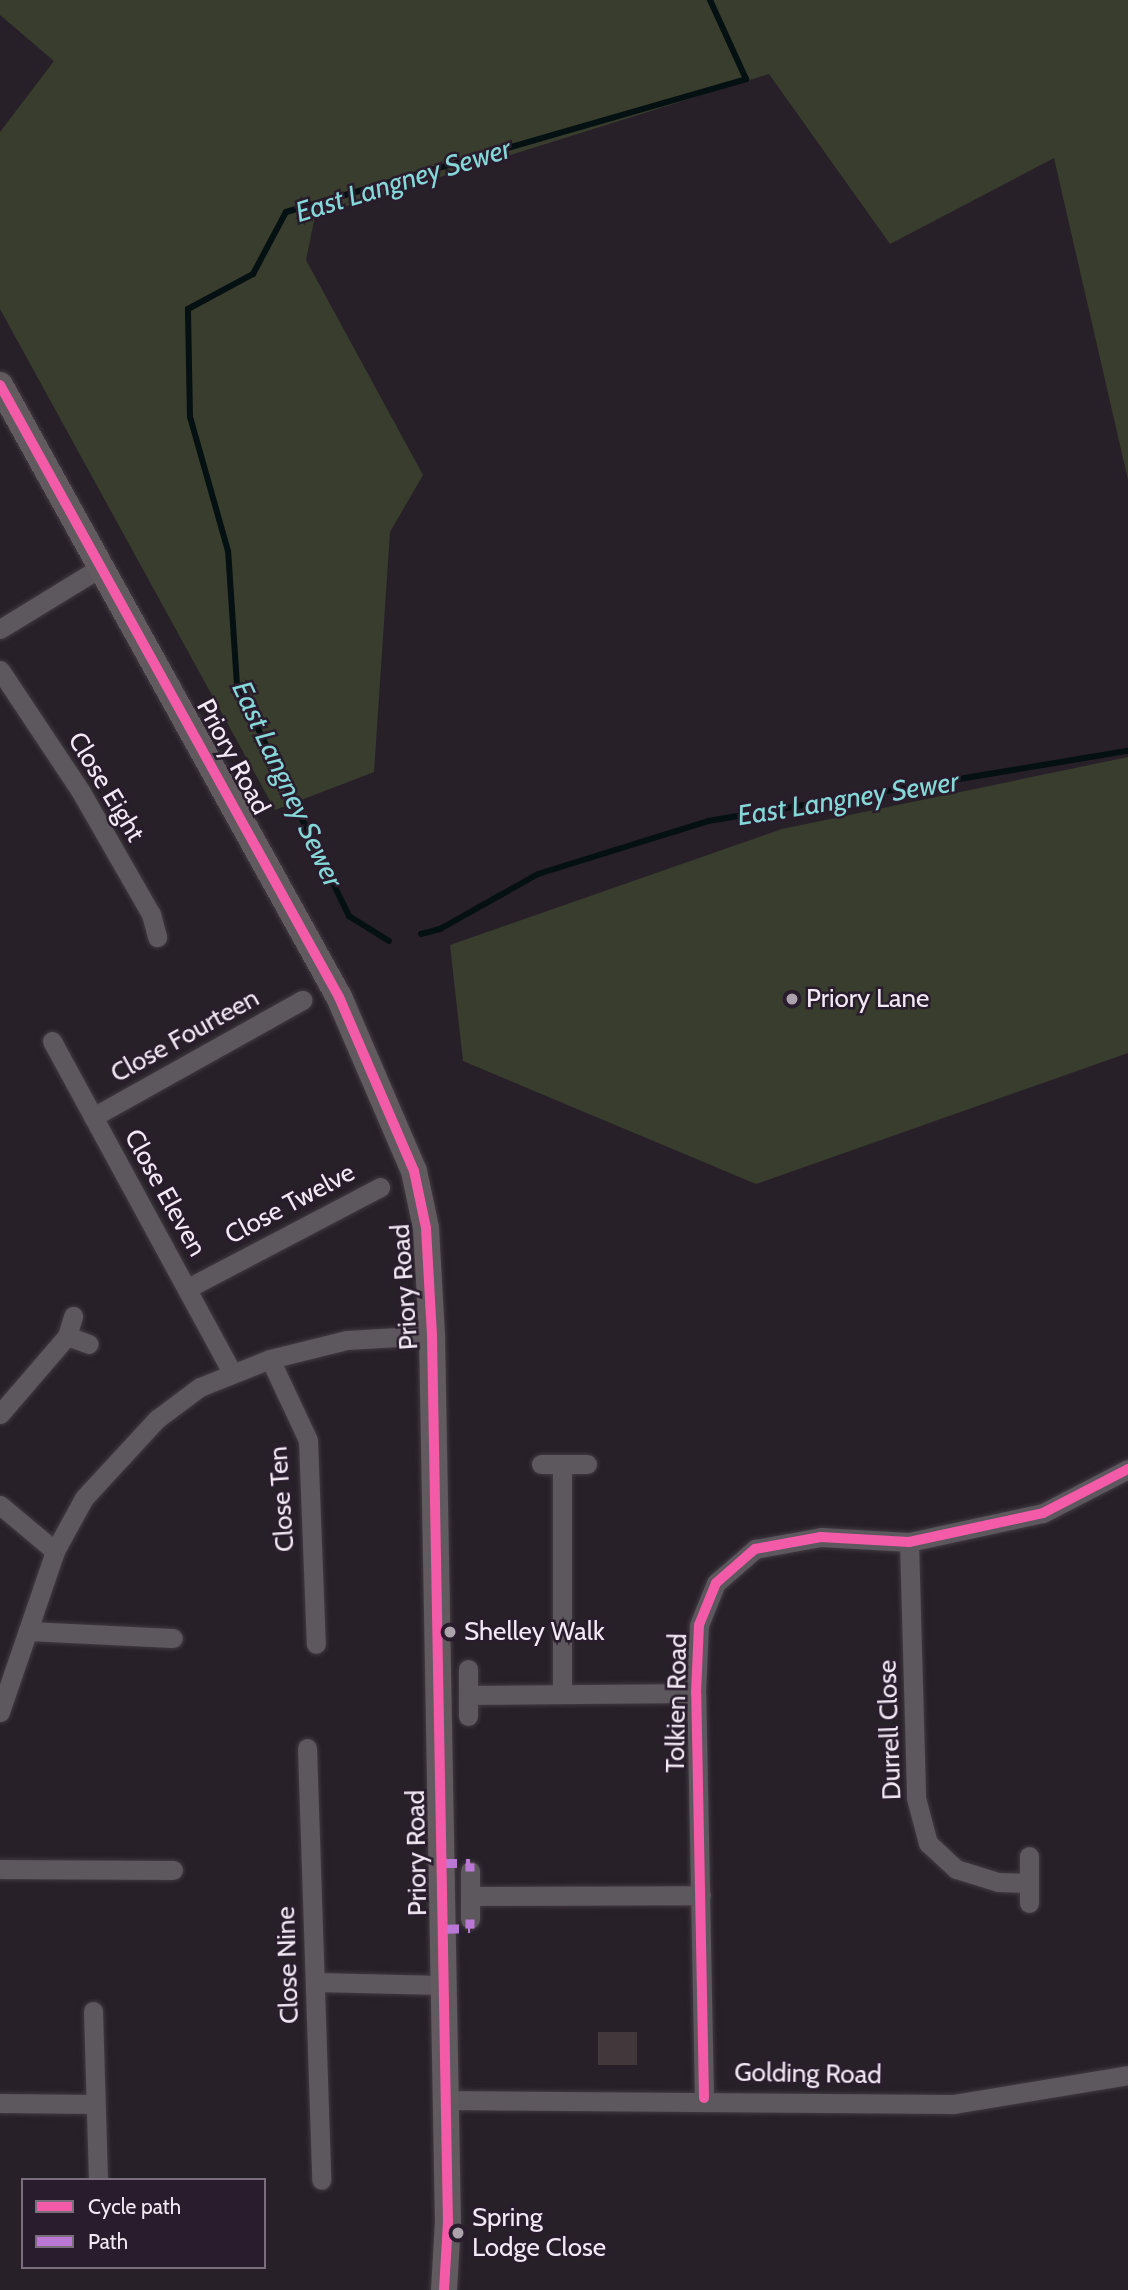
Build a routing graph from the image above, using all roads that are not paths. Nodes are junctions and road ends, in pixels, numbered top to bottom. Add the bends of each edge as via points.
1 (0, 385) edge
2 (101, 567) junction
3 (0, 629) edge
4 (0, 670) edge
5 (158, 937) dead end
6 (302, 1000) dead end
7 (52, 1041) dead end
8 (93, 1117) junction
9 (380, 1187) dead end
10 (188, 1288) junction
11 (73, 1315) dead end
12 (432, 1335) junction
13 (68, 1336) junction
14 (89, 1344) dead end
15 (270, 1359) junction
16 (231, 1371) junction
17 (0, 1414) edge
18 (541, 1464) dead end
19 (562, 1464) junction
20 (587, 1464) dead end
21 (1128, 1469) edge
22 (0, 1505) edge
23 (909, 1542) junction
24 (55, 1551) junction
25 (28, 1631) junction
26 (173, 1638) dead end
27 (316, 1644) dead end
28 (468, 1669) dead end
29 (696, 1693) junction
30 (562, 1694) junction
31 (468, 1695) junction
32 (0, 1712) edge
33 (468, 1716) dead end
34 (307, 1748) dead end
35 (1029, 1856) dead end
36 (0, 1869) edge
37 (173, 1870) dead end
38 (470, 1871) dead end
39 (701, 1895) junction
40 (470, 1896) junction
41 (470, 1919) dead end
42 (315, 1982) junction
43 (442, 1985) junction
44 (93, 2011) dead end
45 (1128, 2075) edge
46 (704, 2098) junction
47 (442, 2101) junction
48 (0, 2103) edge
49 (95, 2104) junction
50 (98, 2177) dead end
51 (321, 2180) dead end
52 (444, 2290) edge

1 - 2 street, Priory Road
2 - 3 street
2 - 12 street, Priory Road via 339,997 398,1125 426,1228
4 - 5 street, Close Eight via 81,792 150,914
6 - 8 street, Close Fourteen
7 - 8 street, Close Eleven
8 - 10 street, Close Eleven
9 - 10 street, Close Twelve
10 - 16 street, Close Eleven
11 - 13 street
12 - 15 street via 347,1340
12 - 43 street, Priory Road
13 - 14 street
13 - 17 street
15 - 16 street
15 - 27 street, Close Ten via 307,1440
16 - 24 street via 158,1419 111,1464
18 - 19 street
19 - 20 street
19 - 30 street
21 - 23 street, Tolkien Road via 1043,1513
22 - 24 street
23 - 29 street, Tolkien Road via 821,1537 755,1549 716,1583 699,1625
23 - 35 street, Durrell Close via 916,1798 928,1843 956,1869 1029,1893
24 - 25 street
25 - 26 street
25 - 32 street
28 - 31 street
29 - 30 street
29 - 39 street, Tolkien Road
30 - 31 street
31 - 33 street
34 - 42 street, Close Nine
36 - 37 street
38 - 40 street
39 - 40 street
39 - 46 street, Tolkien Road
40 - 41 street
42 - 43 street
42 - 51 street, Close Nine
43 - 47 street, Priory Road
44 - 49 street
45 - 46 street, Golding Road via 953,2104
46 - 47 street, Golding Road
47 - 52 street, Priory Road via 448,2221
48 - 49 street
49 - 50 street

